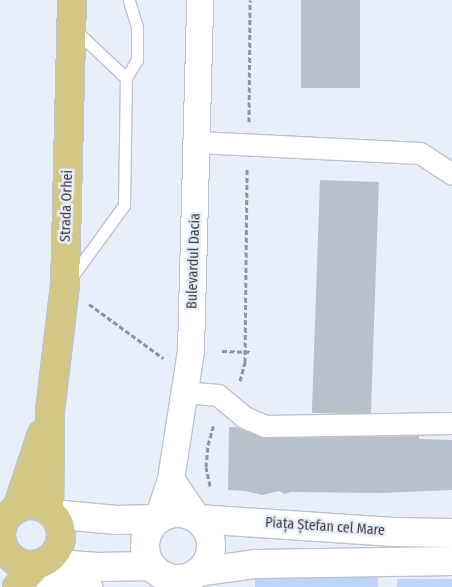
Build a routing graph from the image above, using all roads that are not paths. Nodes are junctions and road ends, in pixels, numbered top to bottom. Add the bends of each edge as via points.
1 (72, 0) edge
2 (129, 0) edge
3 (200, 0) edge
4 (72, 27) junction
5 (126, 78) junction
6 (197, 142) junction
7 (452, 174) edge
8 (65, 285) junction
9 (184, 392) junction
10 (50, 412) junction
11 (452, 423) edge
12 (171, 479) junction
13 (17, 509) junction
14 (51, 513) junction
15 (158, 519) junction
16 (198, 519) junction
17 (452, 532) edge
18 (2, 554) edge
19 (452, 561) edge
20 (41, 572) edge
21 (198, 572) junction
22 (143, 577) edge
23 (17, 587) edge
24 (88, 587) edge
25 (174, 587) edge

1 - 4 main road, Strada Orhei
2 - 5 lane via 137,27 137,60
3 - 6 street, Bulevardul Dacia
4 - 5 lane
4 - 8 main road, Strada Orhei
5 - 8 lane via 124,205
6 - 7 street via 420,153
6 - 9 street, Bulevardul Dacia via 192,318
8 - 10 main road, Strada Orhei
9 - 11 street via 218,395 244,417 265,426
9 - 12 street, Bulevardul Dacia
10 - 13 main road, Strada Orhei
10 - 14 main road, Strada Orhei
12 - 15 street, Bulevardul Dacia
12 - 16 street
13 - 14 main road via 39,506
13 - 18 main road via 1,530
14 - 15 main road via 117,520
14 - 20 main road via 61,531 60,541
15 - 16 main road via 178,512
15 - 22 main road via 146,536
16 - 17 main road, Piața Ștefan cel Mare via 394,532
16 - 21 main road via 210,535 211,545 208,560
18 - 20 main road
19 - 21 main road via 256,564
20 - 22 main road via 97,567
20 - 23 main road
20 - 24 main road
21 - 22 main road via 178,580
21 - 25 main road

